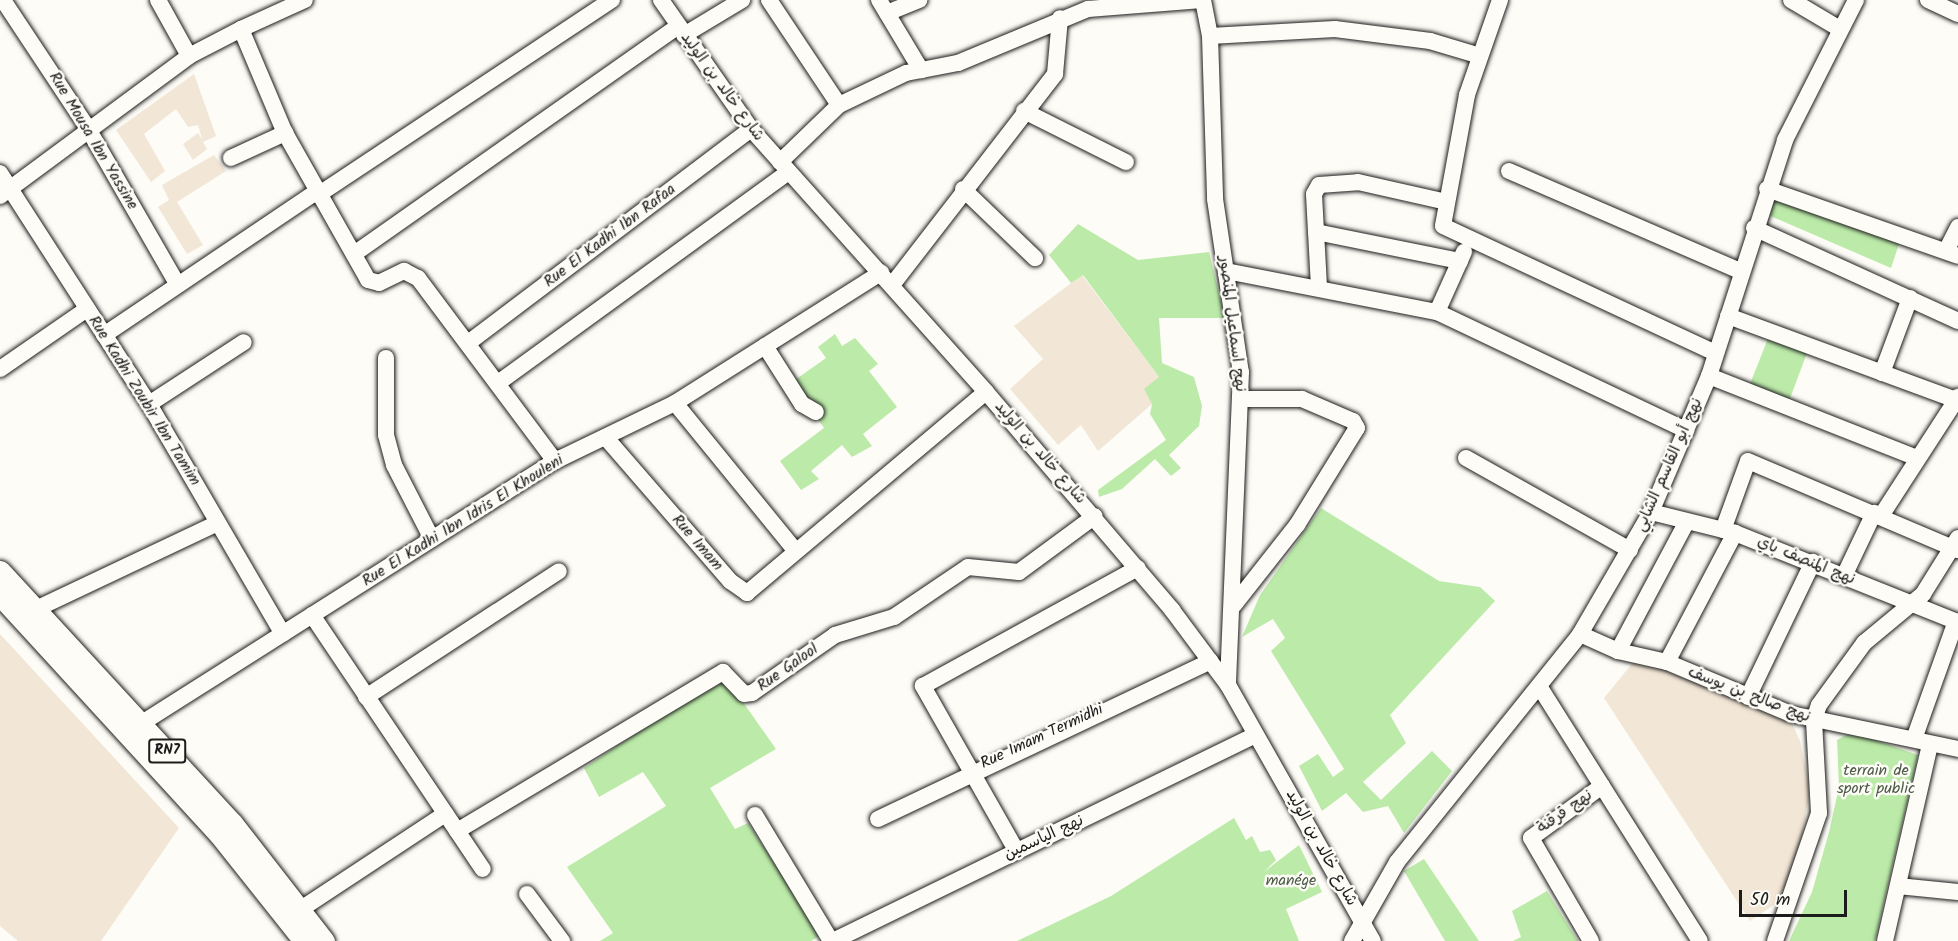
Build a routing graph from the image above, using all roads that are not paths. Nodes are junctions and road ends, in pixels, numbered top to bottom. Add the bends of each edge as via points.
1 (3, 0) edge
2 (158, 0) edge
3 (305, 0) edge
4 (612, 0) edge
5 (660, 0) edge
6 (742, 0) edge
7 (769, 0) edge
8 (919, 0) edge
9 (1203, 0) edge
10 (1500, 0) edge
11 (1791, 0) edge
12 (1856, 0) edge
13 (1928, 0) edge
14 (1113, 2) edge
15 (883, 7) edge
16 (1958, 14) edge
17 (1060, 18) junction
18 (241, 29) junction
19 (1840, 29) junction
20 (681, 31) junction
21 (1210, 36) junction
22 (189, 56) junction
23 (1480, 56) junction
24 (921, 70) junction
25 (839, 105) junction
26 (1024, 111) junction
27 (87, 127) junction
28 (751, 129) junction
29 (285, 134) junction
30 (231, 158) dead end
31 (1126, 162) dead end
32 (784, 167) junction
33 (1509, 171) dead end
34 (0, 173) edge
35 (963, 189) junction
36 (1767, 189) junction
37 (5, 192) edge
38 (317, 194) junction
39 (1447, 202) junction
40 (1958, 227) edge
41 (1754, 228) junction
42 (1316, 232) junction
43 (1470, 238) junction
44 (1952, 253) edge
45 (354, 254) junction
46 (1035, 258) dead end
47 (1460, 261) junction
48 (1226, 271) junction
49 (1742, 272) junction
50 (886, 279) junction
51 (178, 285) junction
52 (1319, 287) junction
53 (1910, 298) junction
54 (87, 309) junction
55 (1437, 312) junction
56 (1728, 316) junction
57 (1958, 321) edge
58 (104, 335) junction
59 (244, 342) dead end
60 (468, 343) junction
61 (765, 346) junction
62 (1715, 353) junction
63 (386, 358) dead end
64 (0, 369) edge
65 (1882, 373) junction
66 (1709, 376) junction
67 (498, 383) junction
68 (986, 392) junction
69 (1242, 399) junction
70 (1957, 399) edge
71 (675, 403) junction
72 (149, 404) junction
73 (816, 412) dead end
74 (1686, 430) junction
75 (607, 439) junction
76 (1466, 458) dead end
77 (1917, 458) junction
78 (555, 461) junction
79 (1651, 512) junction
80 (1878, 514) junction
81 (1095, 516) junction
82 (218, 523) junction
83 (1686, 523) junction
84 (1729, 531) junction
85 (432, 539) junction
86 (1956, 545) edge
87 (795, 550) junction
88 (1630, 550) junction
89 (1813, 562) junction
90 (1138, 568) junction
91 (0, 570) edge
92 (559, 572) dead end
93 (1844, 576) junction
94 (0, 595) edge
95 (1908, 603) junction
96 (1234, 605) junction
97 (36, 609) junction
98 (312, 615) junction
99 (1957, 621) edge
100 (283, 634) junction
101 (1580, 634) junction
102 (1618, 651) junction
103 (1210, 661) junction
104 (1667, 662) junction
105 (1228, 685) junction
106 (1539, 686) junction
107 (366, 697) junction
108 (1748, 697) junction
109 (1814, 720) junction
110 (142, 723) junction
111 (1256, 735) junction
112 (1922, 742) junction
113 (1958, 749) edge
114 (974, 769) junction
115 (1602, 786) junction
116 (446, 814) junction
117 (755, 815) dead end
118 (878, 819) dead end
119 (457, 831) junction
120 (1016, 850) junction
121 (483, 869) dead end
122 (1898, 886) junction
123 (1958, 892) edge
124 (527, 894) dead end
125 (301, 909) junction
126 (1362, 920) junction
127 (304, 941) edge
128 (324, 941) edge
129 (562, 941) edge
130 (832, 941) edge
131 (1352, 941) edge
132 (1373, 941) edge
133 (1591, 941) edge
134 (1700, 941) edge
135 (1775, 941) edge
136 (1886, 941) edge

1 - 27 street, Rue Mousa Ibn Yassine
2 - 22 street
3 - 18 street
4 - 38 street
5 - 20 street, شارع خالد بن الوليد
6 - 20 street
7 - 25 street
8 - 15 street
9 - 14 street
9 - 21 street, نهج اسماعيل المنصور
10 - 23 street
11 - 19 street
12 - 19 street, نهج أبو القاسم الشابي
13 - 16 street
14 - 17 street
15 - 24 street
17 - 24 street via 958,63
17 - 26 street via 1057,69
18 - 22 street
18 - 29 street
19 - 36 street, نهج أبو القاسم الشابي via 1803,97
20 - 28 street, شارع خالد بن الوليد
20 - 45 street
21 - 23 street via 1335,29 1430,41
21 - 48 street, نهج اسماعيل المنصور via 1211,161
22 - 27 street
23 - 39 street via 1467,95
24 - 25 street
25 - 32 street
26 - 31 street
26 - 35 street
27 - 37 street
27 - 51 street, Rue Mousa Ibn Yassine
28 - 32 street, شارع خالد بن الوليد
28 - 60 street, Rue El Kadhi Ibn Rafaa
29 - 30 street
29 - 38 street
32 - 50 street, شارع خالد بن الوليد
32 - 67 street
33 - 49 street
34 - 37 street, Rue Kadhi Zoubir Ibn Tamim
35 - 46 street
35 - 50 street
36 - 41 street, نهج أبو القاسم الشابي
36 - 44 street
37 - 54 street, Rue Kadhi Zoubir Ibn Tamim
38 - 45 street
38 - 51 street
39 - 42 street via 1358,182 1322,183 1314,194
39 - 43 street via 1443,226
40 - 44 street
41 - 49 street, نهج أبو القاسم الشابي
41 - 53 street
42 - 47 street
42 - 52 street
43 - 47 street
43 - 62 street
45 - 60 street via 371,283 404,271 414,275
47 - 55 street
48 - 52 street
48 - 69 street, نهج اسماعيل المنصور
49 - 56 street, نهج أبو القاسم الشابي
50 - 61 street, Rue El Kadhi Ibn Idris El Khouleni
50 - 68 street, شارع خالد بن الوليد
51 - 58 street
52 - 55 street
53 - 57 street
53 - 65 street
54 - 58 street, Rue Kadhi Zoubir Ibn Tamim
54 - 64 street
55 - 74 street
56 - 62 street, نهج أبو القاسم الشابي
56 - 65 street
58 - 72 street, Rue Kadhi Zoubir Ibn Tamim
59 - 72 street
60 - 67 street
61 - 71 street, Rue El Kadhi Ibn Idris El Khouleni
61 - 73 street via 802,404
62 - 66 street, نهج أبو القاسم الشابي
63 - 85 street via 386,435 394,465
65 - 70 street
66 - 74 street, نهج أبو القاسم الشابي
66 - 77 street
67 - 78 street
68 - 81 street, شارع خالد بن الوليد
68 - 87 street, Rue Imam
69 - 96 street, نهج اسماعيل المنصور
69 - 96 street via 1302,399 1353,420 1357,428 1298,525
70 - 77 street
71 - 75 street, Rue El Kadhi Ibn Idris El Khouleni
71 - 87 street
72 - 82 street, Rue Kadhi Zoubir Ibn Tamim
74 - 79 street, نهج أبو القاسم الشابي
75 - 78 street, Rue El Kadhi Ibn Idris El Khouleni
75 - 87 street, Rue Imam via 741,592 764,584
76 - 88 street
77 - 80 street
78 - 85 street, Rue El Kadhi Ibn Idris El Khouleni
79 - 83 street, نهج المنصف باي
79 - 88 street, نهج أبو القاسم الشابي
80 - 84 street via 1748,461
80 - 86 street
80 - 93 street
81 - 90 street, شارع خالد بن الوليد
81 - 119 street, Rue Galool via 1019,572 968,567 894,617 835,635 752,693 744,694 723,672
82 - 97 street
82 - 100 street, Rue Kadhi Zoubir Ibn Tamim
83 - 84 street, نهج المنصف باي
83 - 102 street
84 - 89 street, نهج المنصف باي
84 - 104 street
85 - 98 street, Rue El Kadhi Ibn Idris El Khouleni
86 - 95 street via 1923,594
88 - 101 street, نهج أبو القاسم الشابي
89 - 93 street, نهج المنصف باي
89 - 108 street
90 - 103 street, شارع خالد بن الوليد
90 - 114 street via 925,682 924,690
91 - 97 main road, RN7
92 - 107 street
93 - 95 street, نهج المنصف باي
94 - 127 main road, RN7 via 219,834
95 - 99 street, نهج المنصف باي
95 - 109 street via 1845,664
96 - 105 street, نهج اسماعيل المنصور
97 - 110 main road, RN7
98 - 100 street, Rue El Kadhi Ibn Idris El Khouleni
98 - 107 street
99 - 112 street
100 - 110 street, Rue El Kadhi Ibn Idris El Khouleni
101 - 102 street, نهج صالح بن يوسف
101 - 106 street, نهج أبو القاسم الشابي
102 - 104 street, نهج صالح بن يوسف
103 - 105 street, شارع خالد بن الوليد
103 - 114 street, Rue Imam Termidhi
104 - 108 street, نهج صالح بن يوسف
105 - 111 street, شارع خالد بن الوليد
106 - 115 street, نهج قرقنة
106 - 126 street, نهج أبو القاسم الشابي via 1397,862
107 - 116 street
108 - 109 street, نهج صالح بن يوسف
109 - 112 street, نهج صالح بن يوسف
109 - 135 street via 1819,813
110 - 125 main road, RN7
111 - 120 street, نهج الياسمين
111 - 126 street, شارع خالد بن الوليد
112 - 113 street, نهج صالح بن يوسف
112 - 122 street
114 - 118 street, Rue Imam Termidhi
114 - 120 street
115 - 133 street, نهج قرقنة via 1531,838
115 - 134 street
116 - 119 street
116 - 125 street
117 - 130 street
119 - 121 street
120 - 130 street, نهج الياسمين
122 - 123 street
122 - 136 street
124 - 129 street
125 - 128 main road, RN7
126 - 131 street, نهج أبو القاسم الشابي
126 - 132 street, شارع خالد بن الوليد

